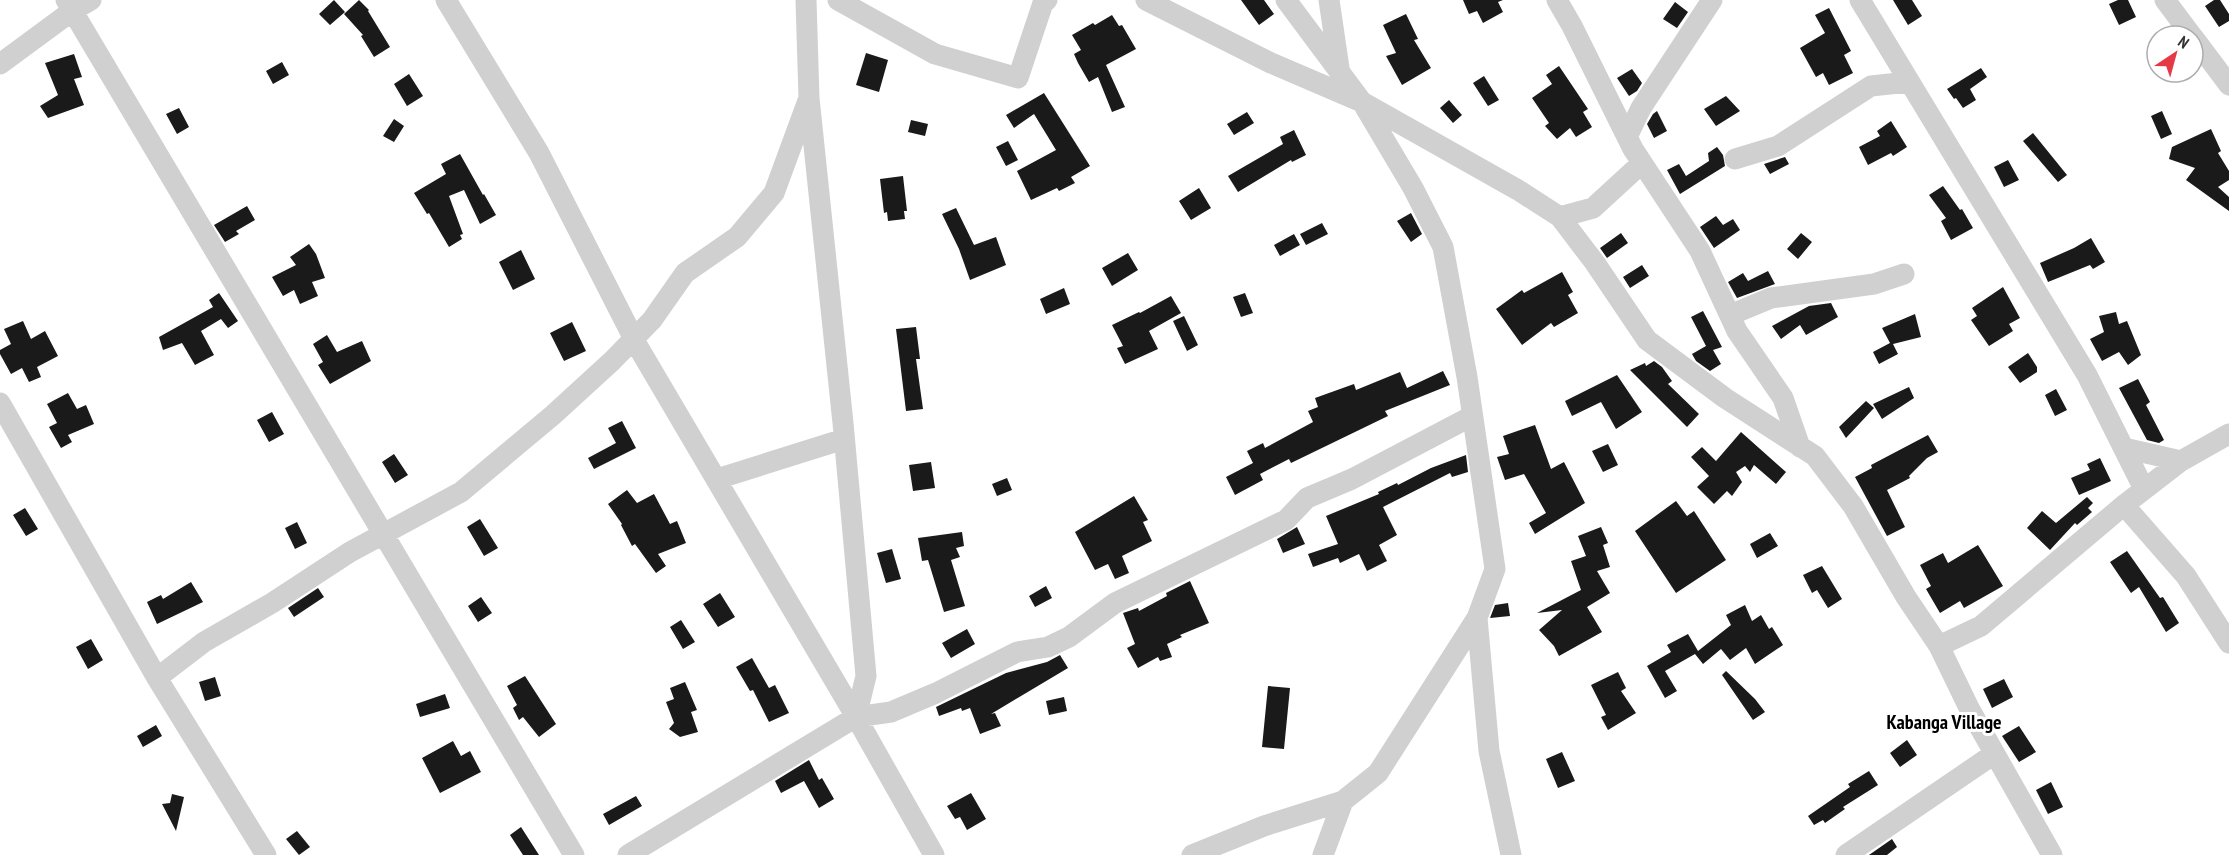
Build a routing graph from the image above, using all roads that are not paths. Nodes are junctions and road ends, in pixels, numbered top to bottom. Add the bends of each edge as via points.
1 (91, 0) edge
2 (446, 0) edge
3 (806, 0) edge
4 (838, 0) edge
5 (1047, 0) edge
6 (1146, 0) edge
7 (1329, 0) edge
8 (1557, 0) edge
9 (1712, 0) edge
10 (1860, 0) edge
11 (2165, 0) edge
12 (1297, 4) edge
13 (69, 5) edge
14 (2183, 24) edge
15 (2205, 53) edge
16 (0, 64) edge
17 (1339, 71) junction
18 (1908, 82) junction
19 (2229, 85) edge
20 (808, 98) junction
21 (1362, 102) junction
22 (1627, 137) junction
23 (1735, 159) dead end
24 (1642, 163) junction
25 (1593, 208) junction
26 (1560, 217) junction
27 (1582, 246) junction
28 (1904, 274) dead end
29 (1730, 315) junction
30 (634, 339) junction
31 (0, 403) edge
32 (1472, 416) junction
33 (2229, 434) edge
34 (844, 439) junction
35 (1800, 447) junction
36 (2124, 448) junction
37 (2181, 461) junction
38 (717, 479) junction
39 (2144, 489) junction
40 (2124, 505) junction
41 (383, 536) junction
42 (1477, 618) junction
43 (2229, 643) edge
44 (1939, 646) junction
45 (157, 678) junction
46 (856, 717) junction
47 (1994, 754) junction
48 (1343, 801) junction
49 (266, 855) edge
50 (574, 855) edge
51 (628, 855) edge
52 (934, 855) edge
53 (1192, 855) edge
54 (1323, 855) edge
55 (1511, 855) edge
56 (1846, 855) edge
57 (2052, 855) edge

1 - 13 street
2 - 30 street via 538,153
3 - 20 street
4 - 5 street via 935,54 1018,78
6 - 21 street via 1271,63
7 - 17 street
8 - 22 street
9 - 22 street via 1641,108
10 - 18 street
11 - 14 street
12 - 17 street
13 - 16 street
13 - 41 street
15 - 19 street
17 - 21 street
18 - 23 street via 1871,86 1778,146
18 - 36 street via 2087,375
20 - 30 street via 774,193 737,237 685,273
20 - 34 street
21 - 26 street
21 - 32 street via 1443,247
22 - 24 street
24 - 25 street
24 - 29 street via 1700,251
25 - 26 street
25 - 27 street
26 - 27 street
27 - 35 street via 1647,340
28 - 29 street via 1874,284 1771,298
29 - 35 street via 1783,398
30 - 38 street
30 - 41 street via 553,415 461,492
31 - 45 street
32 - 42 street via 1495,569
32 - 46 street via 1352,479 1307,498 1286,520 1115,603 1069,637 1048,647 1017,652 891,712
33 - 37 street
34 - 38 street
34 - 46 street via 866,676
35 - 44 street via 1815,456 1853,506
36 - 37 street
36 - 39 street
37 - 39 street
38 - 46 street
39 - 40 street
40 - 43 street via 2186,576
40 - 44 street via 1981,626
41 - 45 street via 350,552 204,642
41 - 50 street
42 - 48 street via 1378,773
42 - 55 street via 1489,751
44 - 47 street
45 - 49 street
46 - 51 street
46 - 52 street
47 - 56 street
47 - 57 street
48 - 53 street via 1264,826
48 - 54 street

